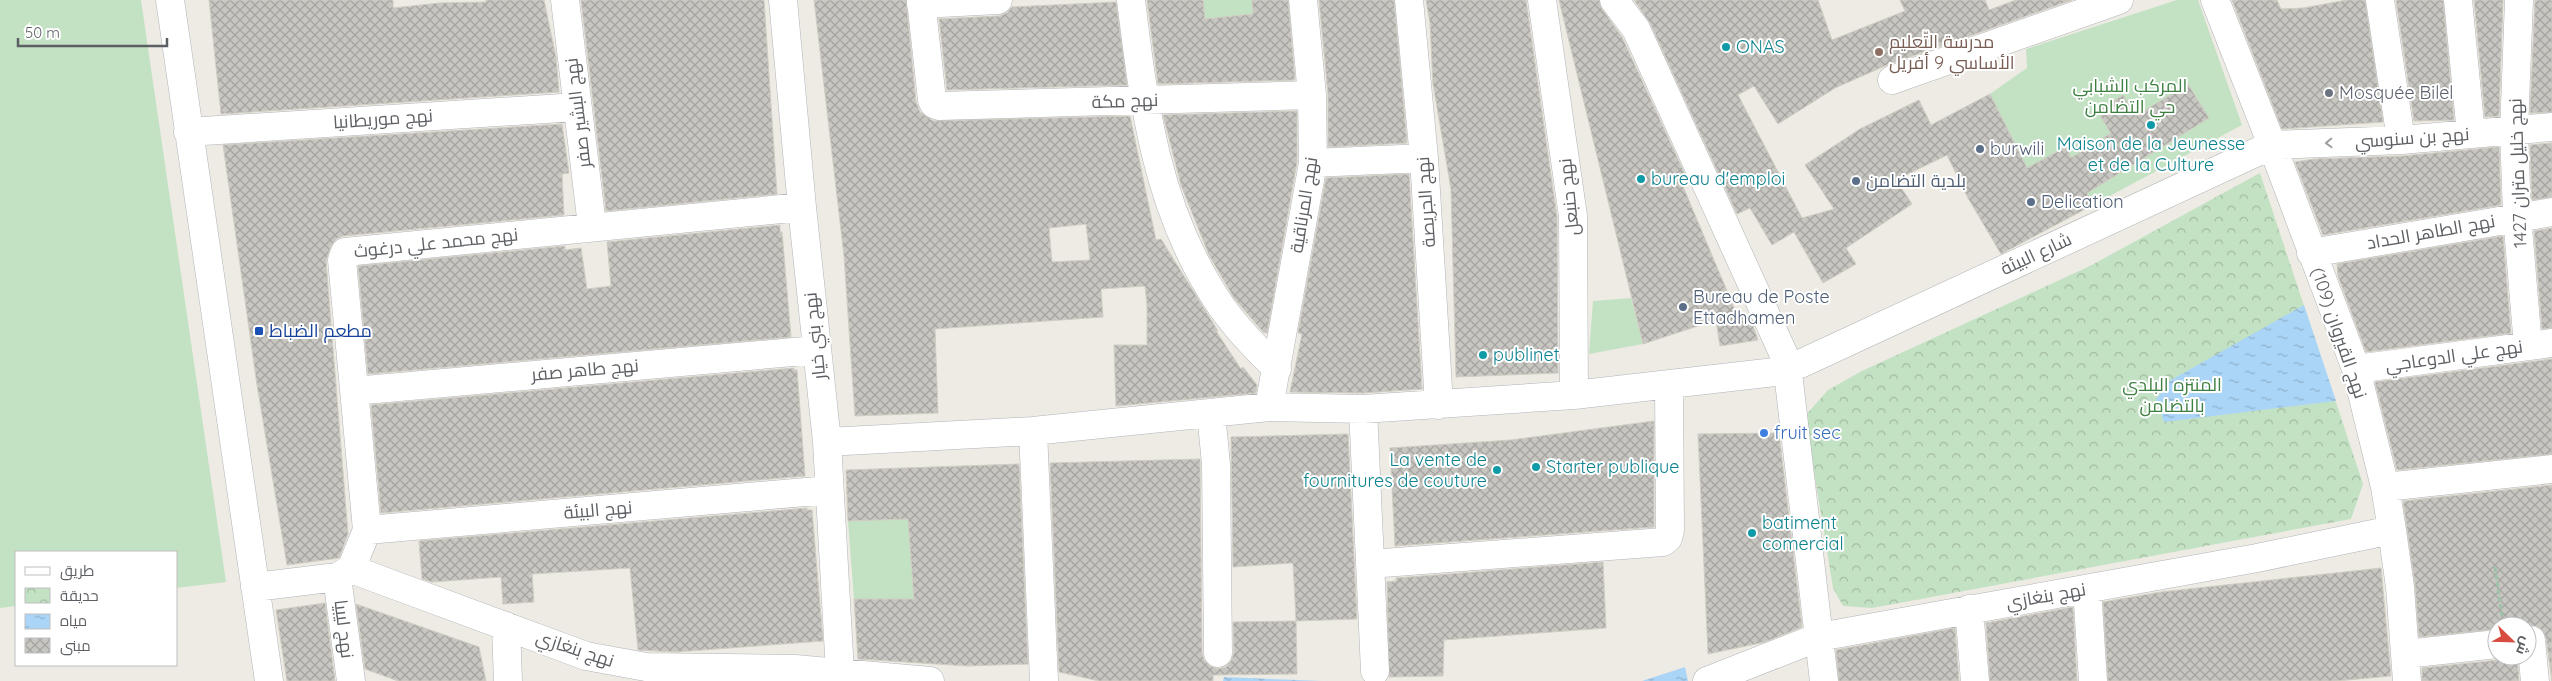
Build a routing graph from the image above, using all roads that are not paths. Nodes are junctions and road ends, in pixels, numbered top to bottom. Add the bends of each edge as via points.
1 (170, 0) edge
2 (565, 0) edge
3 (783, 0) edge
4 (998, 0) edge
5 (1132, 0) edge
6 (1302, 0) edge
7 (1409, 0) edge
8 (1542, 0) edge
9 (1614, 0) edge
10 (2119, 0) edge
11 (2215, 0) edge
12 (2380, 0) edge
13 (2458, 0) edge
14 (2519, 0) edge
15 (921, 2) edge
16 (1892, 80) dead end
17 (1312, 95) junction
18 (1143, 100) junction
19 (577, 107) junction
20 (2552, 127) edge
21 (2514, 131) junction
22 (188, 132) junction
23 (2471, 134) junction
24 (2401, 140) junction
25 (2272, 145) junction
26 (1424, 158) junction
27 (1313, 163) junction
28 (802, 207) junction
29 (2552, 212) edge
30 (2517, 216) junction
31 (592, 226) junction
32 (2311, 253) junction
33 (2540, 345) edge
34 (816, 350) junction
35 (1787, 368) junction
36 (1277, 369) junction
37 (2356, 370) junction
38 (1669, 386) junction
39 (354, 391) junction
40 (1574, 395) junction
41 (1438, 405) junction
42 (1268, 407) junction
43 (1363, 409) junction
44 (1211, 413) junction
45 (1033, 431) junction
46 (827, 442) junction
47 (2552, 469) edge
48 (2385, 486) junction
49 (830, 490) junction
50 (367, 530) junction
51 (2392, 530) junction
52 (1370, 564) junction
53 (344, 573) junction
54 (255, 587) junction
55 (2087, 589) junction
56 (1969, 609) junction
57 (506, 626) junction
58 (1819, 637) junction
59 (2487, 645) edge
60 (1218, 653) dead end
61 (2406, 654) junction
62 (2536, 666) edge
63 (1375, 671) dead end
64 (840, 673) junction
65 (646, 674) edge
66 (727, 675) edge
67 (795, 675) edge
68 (270, 681) edge
69 (351, 681) edge
70 (508, 681) edge
71 (918, 681) edge
72 (1044, 681) edge
73 (1707, 681) edge
74 (1824, 681) edge
75 (1975, 681) edge
76 (2093, 681) edge
77 (2406, 681) edge
78 (2535, 681) edge

1 - 22 street
2 - 19 street, نهج البشير صفر
3 - 28 street, نهج بني خيار
4 - 15 street
5 - 18 street
6 - 17 street, نهج المرناقية
7 - 26 street, نهج الجريصة
8 - 40 street, نهج حنبعل via 1573,216
9 - 35 street via 1636,29
10 - 16 street
11 - 25 street, نهج القيروان (109)
12 - 24 street
13 - 23 street
14 - 21 street, نهج خليل متران 1427
15 - 18 street, نهج مكة via 934,104
17 - 18 street, نهج مكة
17 - 27 street, نهج المرناقية
18 - 36 street via 1163,181 1184,242 1215,298 1248,340
19 - 22 street, نهج موريطانيا
19 - 31 street, نهج البشير صفر
20 - 21 street, نهج بن سنوسي
21 - 23 street, نهج بن سنوسي
21 - 30 street, نهج خليل متران 1427
22 - 54 street
23 - 24 street, نهج بن سنوسي
24 -> 25 street, نهج بن سنوسي
25 - 32 street, نهج القيروان (109)
25 - 35 street, شارع البيئة
26 - 27 street
26 - 41 street, نهج الجريصة
27 - 36 street, نهج المرناقية
28 - 31 street, نهج محمد علي درغوث
28 - 34 street, نهج بني خيار
29 - 30 street, نهج الطاهر الحداد
30 - 32 street, نهج الطاهر الحداد
30 - 33 street, نهج خليل متران 1427
31 - 39 street, نهج محمد علي درغوث via 345,252 342,260
32 - 37 street, نهج القيروان (109)
33 - 37 street, نهج علي الدوعاجي
34 - 39 street, نهج طاهر صفر
34 - 46 street, نهج بني خيار
35 - 38 street, شارع البيئة
35 - 58 street
36 - 42 street, نهج المرناقية
37 - 48 street, نهج القيروان (109)
38 - 40 street, شارع البيئة
38 - 52 street via 1670,530 1663,542
39 - 50 street, نهج محمد علي درغوث
40 - 41 street, شارع البيئة
41 - 43 street, شارع البيئة
42 - 43 street, شارع البيئة
42 - 44 street, شارع البيئة
43 - 52 street
44 - 45 street, شارع البيئة
44 - 60 street via 1216,464
45 - 46 street, شارع البيئة
45 - 72 street
46 - 49 street, نهج بني خيار
47 - 48 street
48 - 51 street, نهج القيروان (109)
49 - 50 street, نهج البيئة
49 - 64 street, نهج بني خيار
50 - 53 street, نهج محمد علي درغوث
51 - 55 street, نهج بنغازي
51 - 61 street, نهج القيروان (109)
52 - 63 street
53 - 54 street, نهج بنغازي
53 - 57 street, نهج بنغازي
53 - 69 street, نهج ليبيا
54 - 68 street
55 - 56 street, نهج بنغازي
55 - 76 street
56 - 58 street, نهج بنغازي
56 - 75 street
57 - 65 street, نهج بنغازي
57 - 70 street
58 - 73 street, نهج بنغازي
58 - 74 street
59 - 61 street
61 - 77 street, نهج القيروان (109)
62 - 78 street
64 - 67 street, نهج بنغازي
64 - 71 street, نهج بنغازي
65 - 66 street, نهج بنغازي
66 - 67 street, نهج بنغازي

